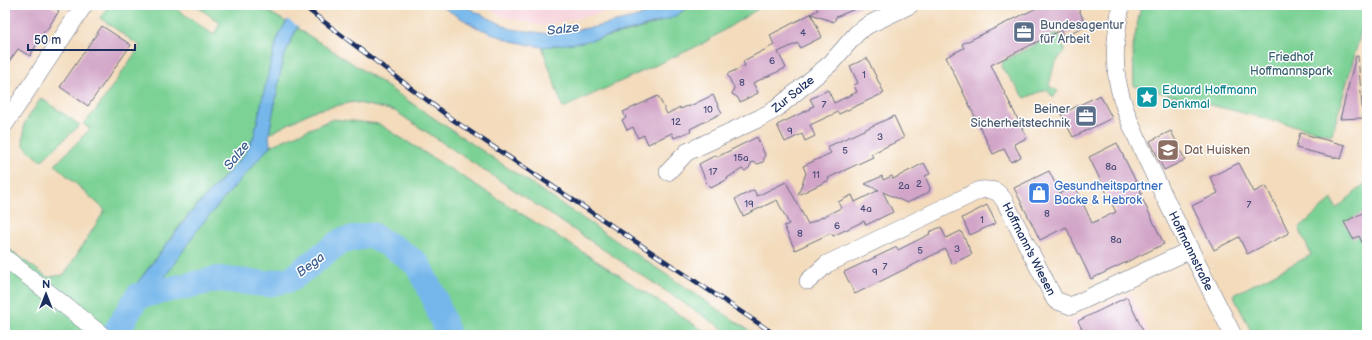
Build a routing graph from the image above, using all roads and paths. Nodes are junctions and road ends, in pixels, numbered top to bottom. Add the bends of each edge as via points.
1 (84, 5) edge
2 (910, 5) edge
3 (1121, 5) edge
4 (5, 124) edge
5 (668, 172) dead end
6 (1190, 250) junction
7 (5, 258) edge
8 (808, 281) dead end
9 (97, 331) edge
10 (1233, 335) edge

1 - 4 street
2 - 5 street, Zur Salze via 857,33 831,63 776,109 687,152
3 - 6 street, Hoffmannstraße via 1116,33 1116,59 1122,101 1131,127
6 - 8 street, Hoffmann's Wiesen via 1071,306 1054,300 1000,194 991,189 980,190 827,264
6 - 10 street, Hoffmannstraße
7 - 9 street

